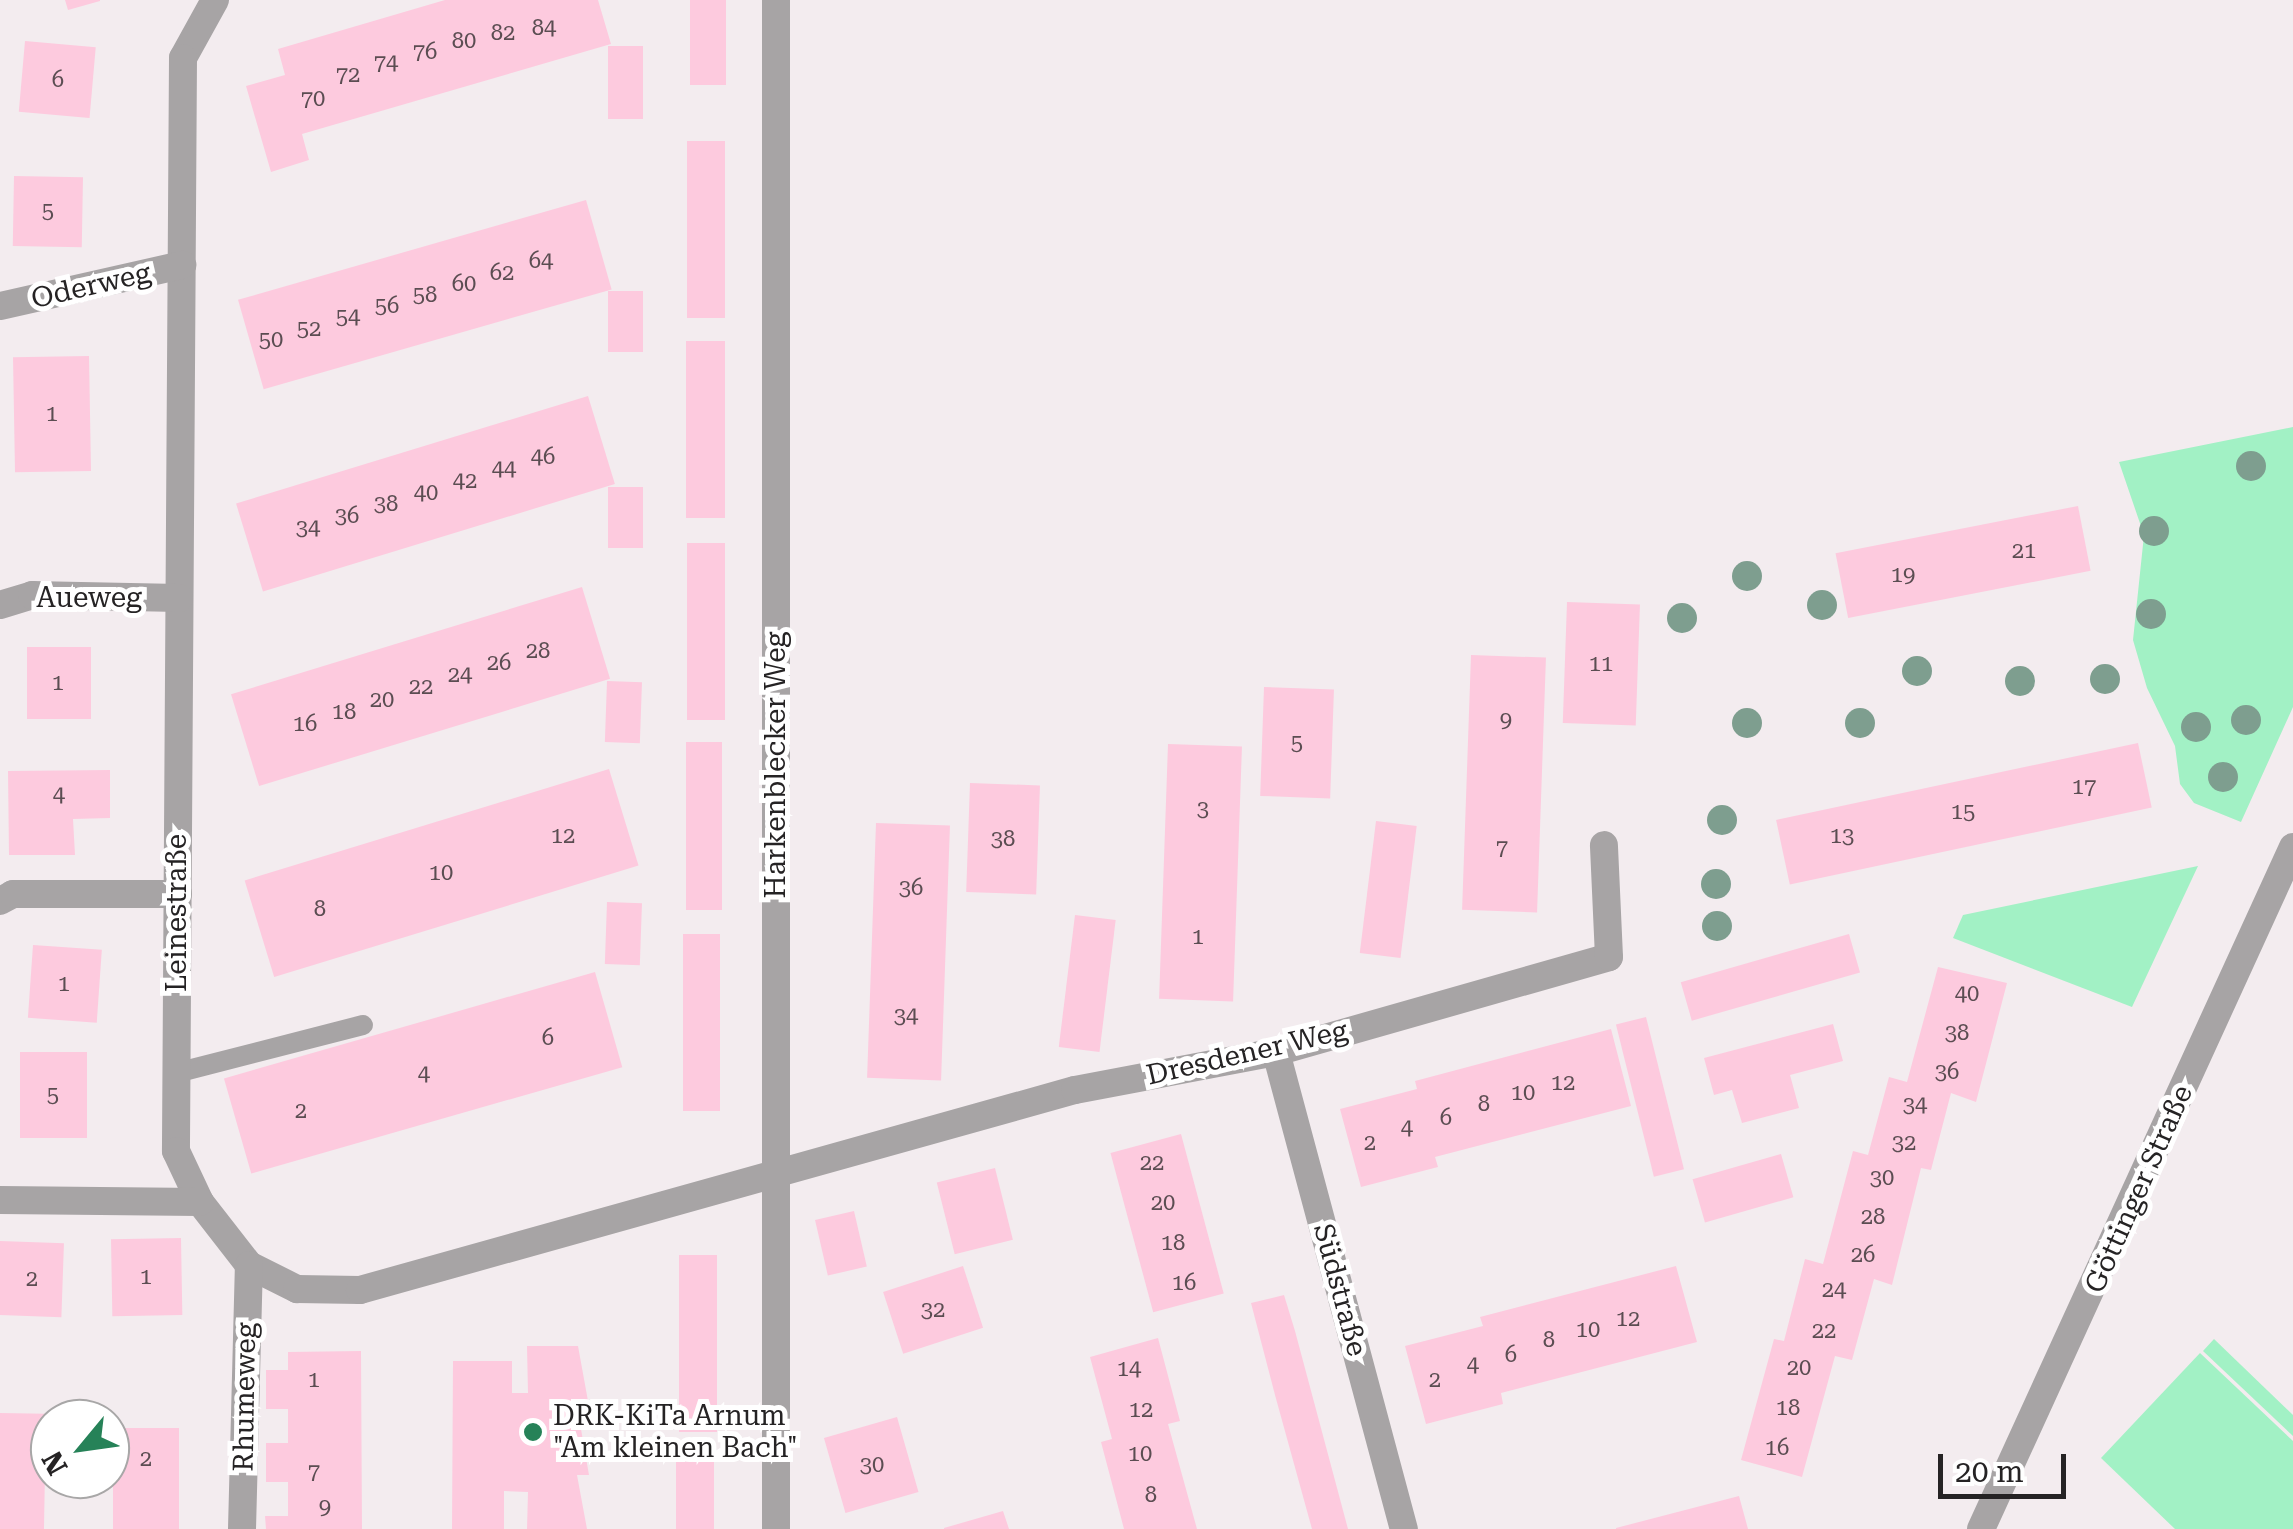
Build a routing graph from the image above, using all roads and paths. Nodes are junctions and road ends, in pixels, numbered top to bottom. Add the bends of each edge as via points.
1 (216, 0) edge
2 (776, 0) edge
3 (182, 265) junction
4 (0, 306) edge
5 (179, 598) junction
6 (0, 606) edge
7 (1604, 845) dead end
8 (2293, 847) edge
9 (178, 894) junction
10 (0, 901) edge
11 (363, 1025) dead end
12 (1276, 1052) junction
13 (176, 1073) junction
14 (775, 1173) junction
15 (0, 1200) edge
16 (200, 1202) junction
17 (248, 1266) junction
18 (242, 1529) edge
19 (776, 1529) edge
20 (1404, 1529) edge
21 (1982, 1529) edge

1 - 3 street, Leinestraße via 183,58
2 - 14 street, Harkenblecker Weg
3 - 4 street, Oderweg
3 - 5 street, Leinestraße
5 - 6 street, Aueweg via 32,595
5 - 9 street, Leinestraße
7 - 12 street, Dresdener Weg via 1609,957
8 - 21 street, Göttinger Straße
9 - 10 street via 13,894
9 - 13 street, Leinestraße
11 - 13 lane
12 - 14 street, Dresdener Weg via 1075,1090
12 - 20 street, Südstraße
13 - 16 street, Leinestraße via 176,1151
14 - 17 street, Leinestraße via 360,1290 297,1289
14 - 19 street, Harkenblecker Weg
15 - 16 street
16 - 17 street, Leinestraße
17 - 18 street, Rhumeweg

